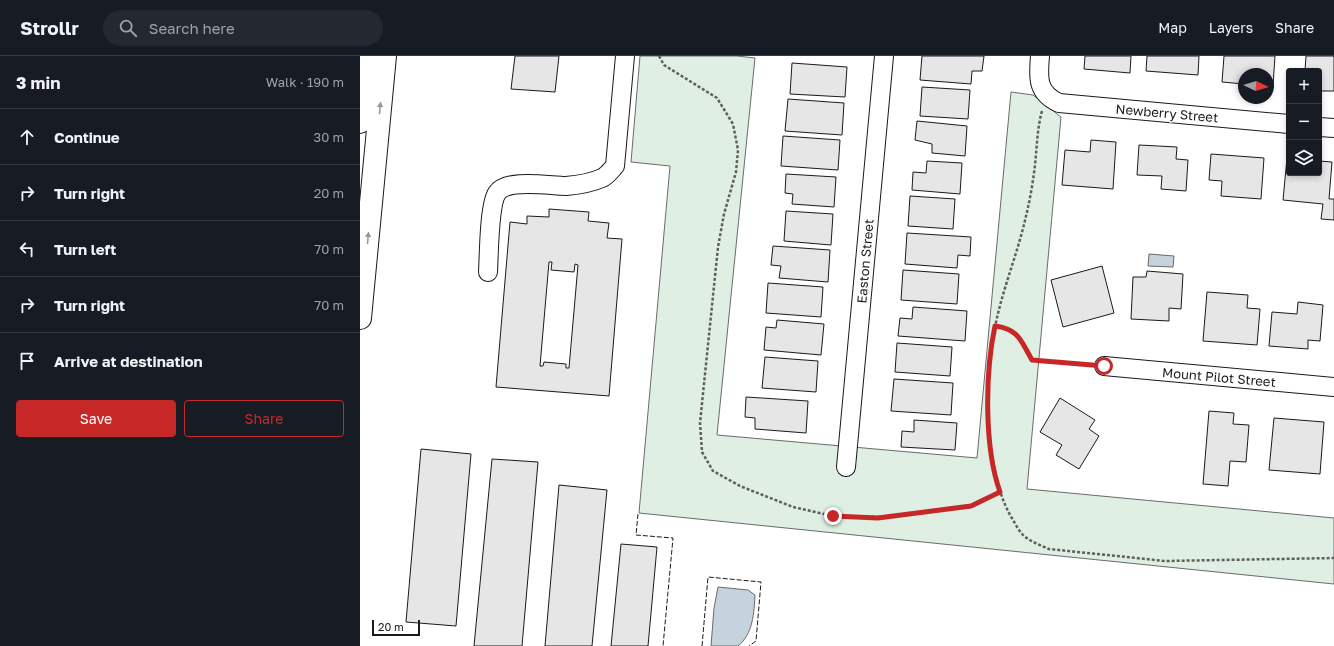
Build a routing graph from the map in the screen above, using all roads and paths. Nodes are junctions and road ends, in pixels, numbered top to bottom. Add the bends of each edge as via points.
1 (367, 56) edge
2 (385, 56) edge
3 (625, 56) edge
4 (659, 56) edge
5 (884, 56) edge
6 (1040, 56) edge
7 (1047, 95) junction
8 (360, 122) edge
9 (1286, 124) edge
10 (1322, 127) edge
11 (1334, 128) edge
12 (488, 272) dead end
13 (362, 285) edge
14 (360, 318) edge
15 (995, 326) junction
16 (1104, 366) joint
17 (1334, 387) edge
18 (846, 466) dead end
19 (1000, 492) junction
20 (1334, 558) edge

1 - 8 main road
13 -> 2 main road
3 - 12 street via 615,166 603,178 588,182 566,186 524,184 507,186 498,192 492,209
4 - 19 path via 664,65 718,98 733,124 738,150 736,172 718,247 700,422 702,452 713,471 740,486 793,507 833,516 878,518 971,506
5 - 18 street, Easton Street
6 - 7 street via 1040,85
7 - 9 street, Newberry Street via 1060,103
7 - 15 path via 1040,119 1026,217
10 - 11 street
13 - 14 main road
15 - 16 path via 1016,333 1032,360
15 - 19 path via 988,392 989,434 995,478
16 - 17 street, Mount Pilot Street
19 - 20 path via 1008,512 1022,534 1034,543 1050,549 1164,561

